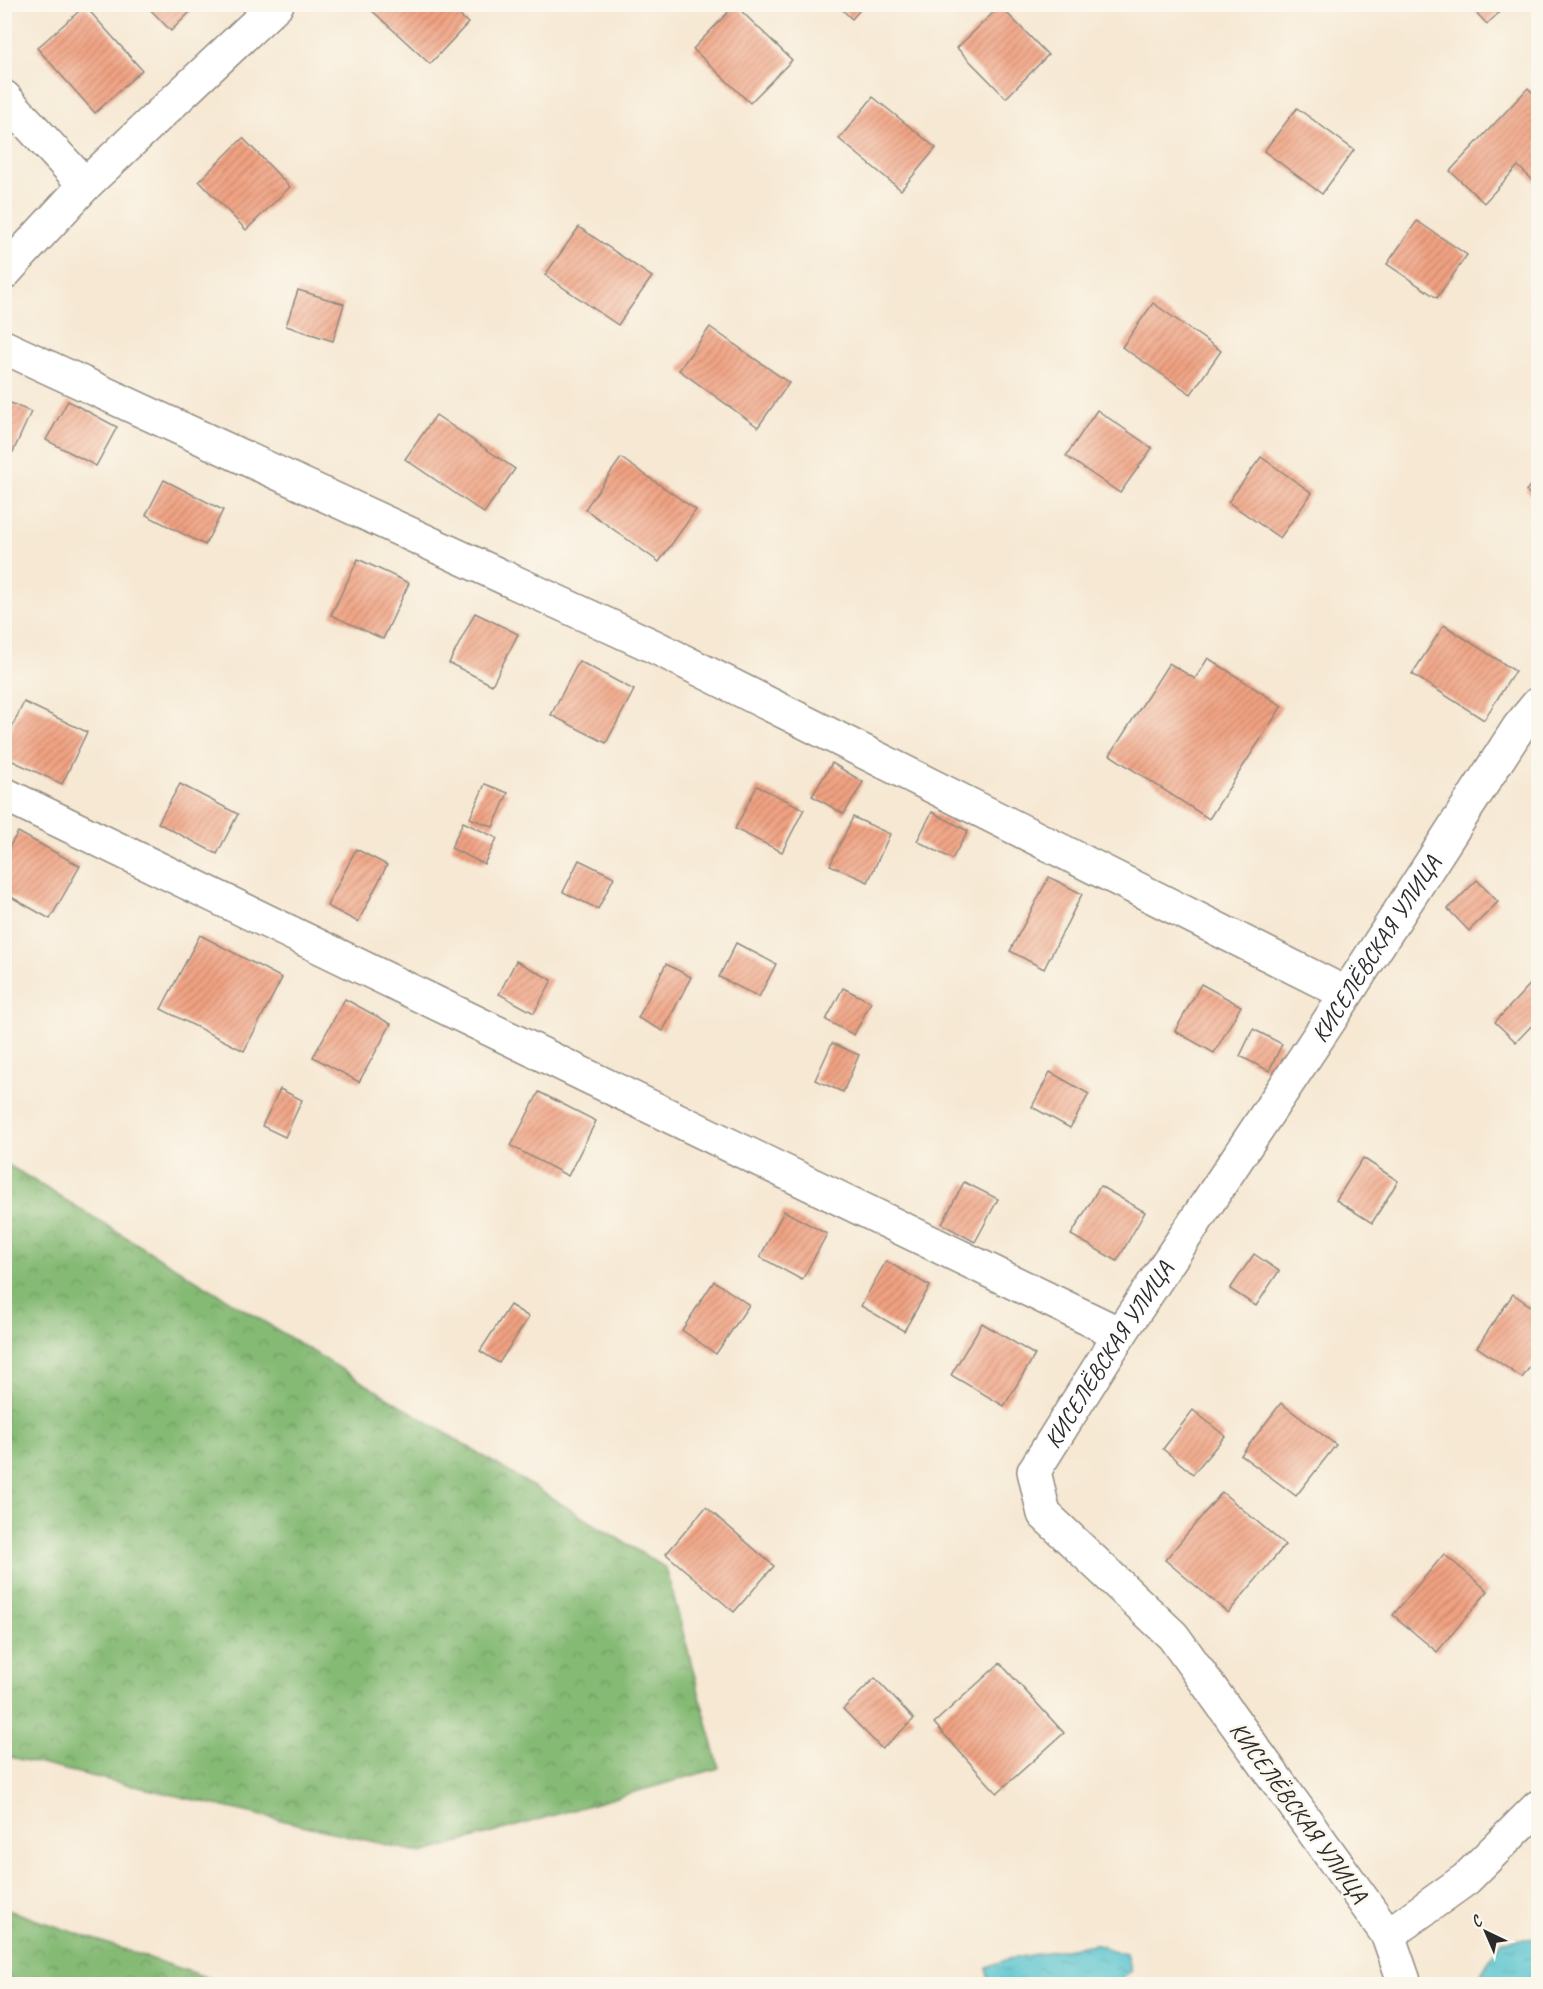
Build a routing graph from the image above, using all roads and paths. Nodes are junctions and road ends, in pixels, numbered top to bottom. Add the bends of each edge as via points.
1 (277, 4) edge
2 (4, 97) edge
3 (85, 185) junction
4 (4, 273) edge
5 (4, 347) edge
6 (1539, 704) edge
7 (4, 794) edge
8 (1345, 993) junction
9 (1120, 1334) junction
10 (1539, 1807) edge
11 (1388, 1935) junction
12 (1405, 1984) edge

1 - 3 street
2 - 3 street
3 - 4 street
5 - 8 street via 653,646
6 - 8 street, КИСЕЛЁВСКАЯ УЛИЦА via 1519,727
7 - 9 street
8 - 9 street, КИСЕЛЁВСКАЯ УЛИЦА
9 - 11 street, КИСЕЛЁВСКАЯ УЛИЦА via 1034,1471 1044,1514 1173,1636
10 - 11 street via 1466,1879
11 - 12 street, КИСЕЛЁВСКАЯ УЛИЦА

